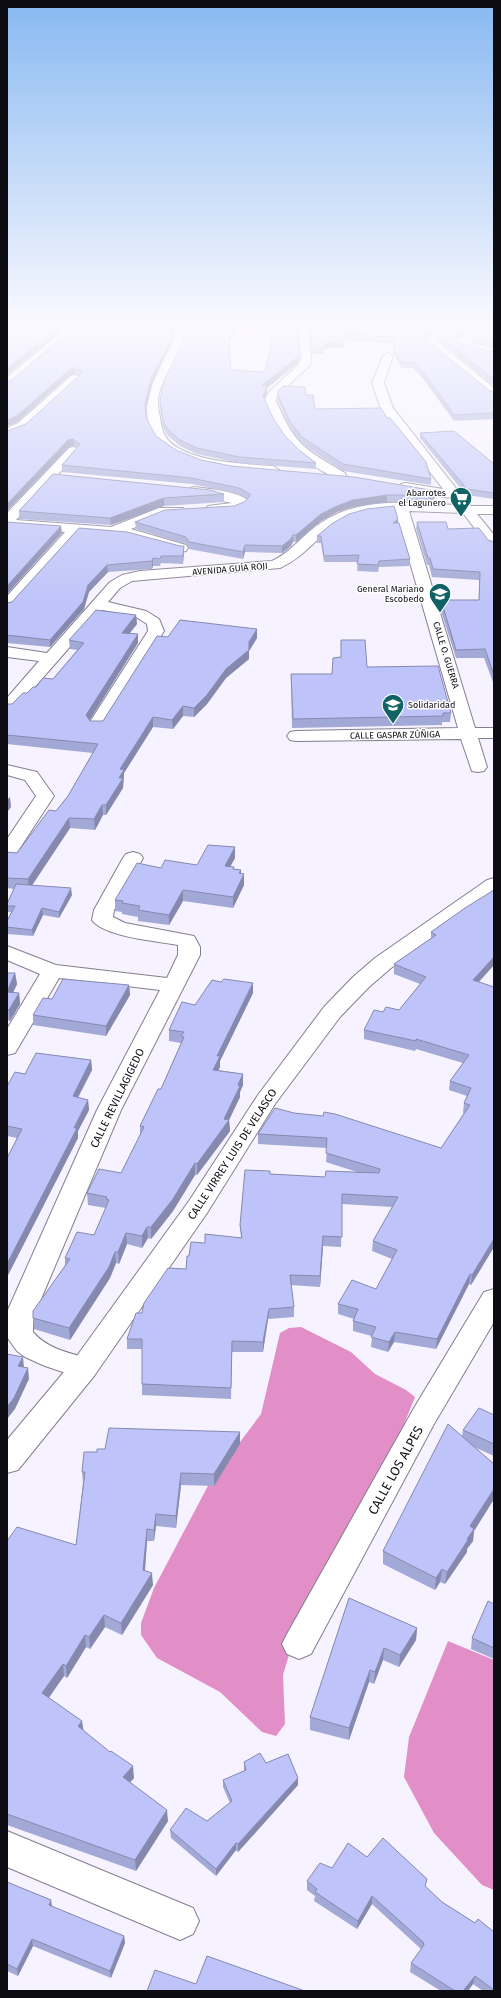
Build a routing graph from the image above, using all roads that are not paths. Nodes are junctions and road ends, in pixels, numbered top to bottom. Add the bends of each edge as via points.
1 (29, 419) edge
2 (154, 419) edge
3 (279, 419) edge
4 (395, 419) edge
5 (7, 433) edge
6 (73, 451) edge
7 (287, 472) edge
8 (310, 474) edge
9 (51, 476) junction
10 (340, 476) junction
11 (66, 478) edge
12 (354, 478) edge
13 (396, 485) edge
14 (186, 490) edge
15 (457, 495) junction
16 (401, 507) junction
17 (494, 510) edge
18 (468, 511) junction
19 (7, 522) edge
20 (75, 529) junction
21 (112, 532) junction
22 (494, 544) edge
23 (181, 548) edge
24 (97, 604) junction
25 (7, 606) edge
26 (7, 652) edge
27 (50, 658) junction
28 (7, 708) edge
29 (97, 725) edge
30 (494, 733) edge
31 (469, 734) junction
32 (296, 736) dead end
33 (478, 767) dead end
34 (7, 770) edge
35 (7, 853) edge
36 (133, 858) dead end
37 (494, 884) edge
38 (7, 952) edge
39 (52, 971) junction
40 (175, 984) junction
41 (7, 1048) edge
42 (494, 1299) edge
43 (84, 1368) junction
44 (7, 1461) edge
45 (299, 1644) dead end
46 (7, 1849) edge
47 (180, 1921) dead end

1 - 5 street
2 - 7 street via 165,444 180,453 211,463
3 - 10 street via 294,445 302,453
4 - 15 street
6 - 9 street
8 - 10 street
9 - 11 street
9 - 19 street
10 - 12 street
13 - 15 street
14 - 21 street via 210,492 242,502 231,508 164,511
15 - 18 street
16 - 18 street, AVENIDA GUÍA ROJI
16 - 24 street, AVENIDA GUÍA ROJI via 369,510 334,520 317,531 290,558 275,565 127,578 115,585
16 - 31 street, CALLE O. GUERRA
17 - 18 street, AVENIDA GUÍA ROJI
18 - 22 street
19 - 20 street
20 - 21 street
20 - 25 street
21 - 23 street via 137,534
24 - 27 street, AVENIDA GUÍA ROJI
24 - 29 street via 141,614 154,622 156,631
26 - 27 street
27 - 28 street, AVENIDA GUÍA ROJI
30 - 31 street, CALLE GASPAR ZÚÑIGA
31 - 32 street, CALLE GASPAR ZÚÑIGA
31 - 33 street, CALLE O. GUERRA
34 - 35 street via 31,776 45,796
36 - 40 street, CALLE REVILLAGIGEDO via 104,910 102,920 120,928 187,940 189,955
37 - 43 street, CALLE VIRREY LUIS DE VELASCO via 383,962 332,1012 266,1100 198,1207
38 - 39 street
39 - 40 street
39 - 41 street
40 - 43 street, CALLE REVILLAGIGEDO via 109,1110 25,1301 18,1326 20,1337 30,1347
42 - 45 street, CALLE LOS ALPES via 424,1416
43 - 44 street, CALLE VIRREY LUIS DE VELASCO
46 - 47 street

